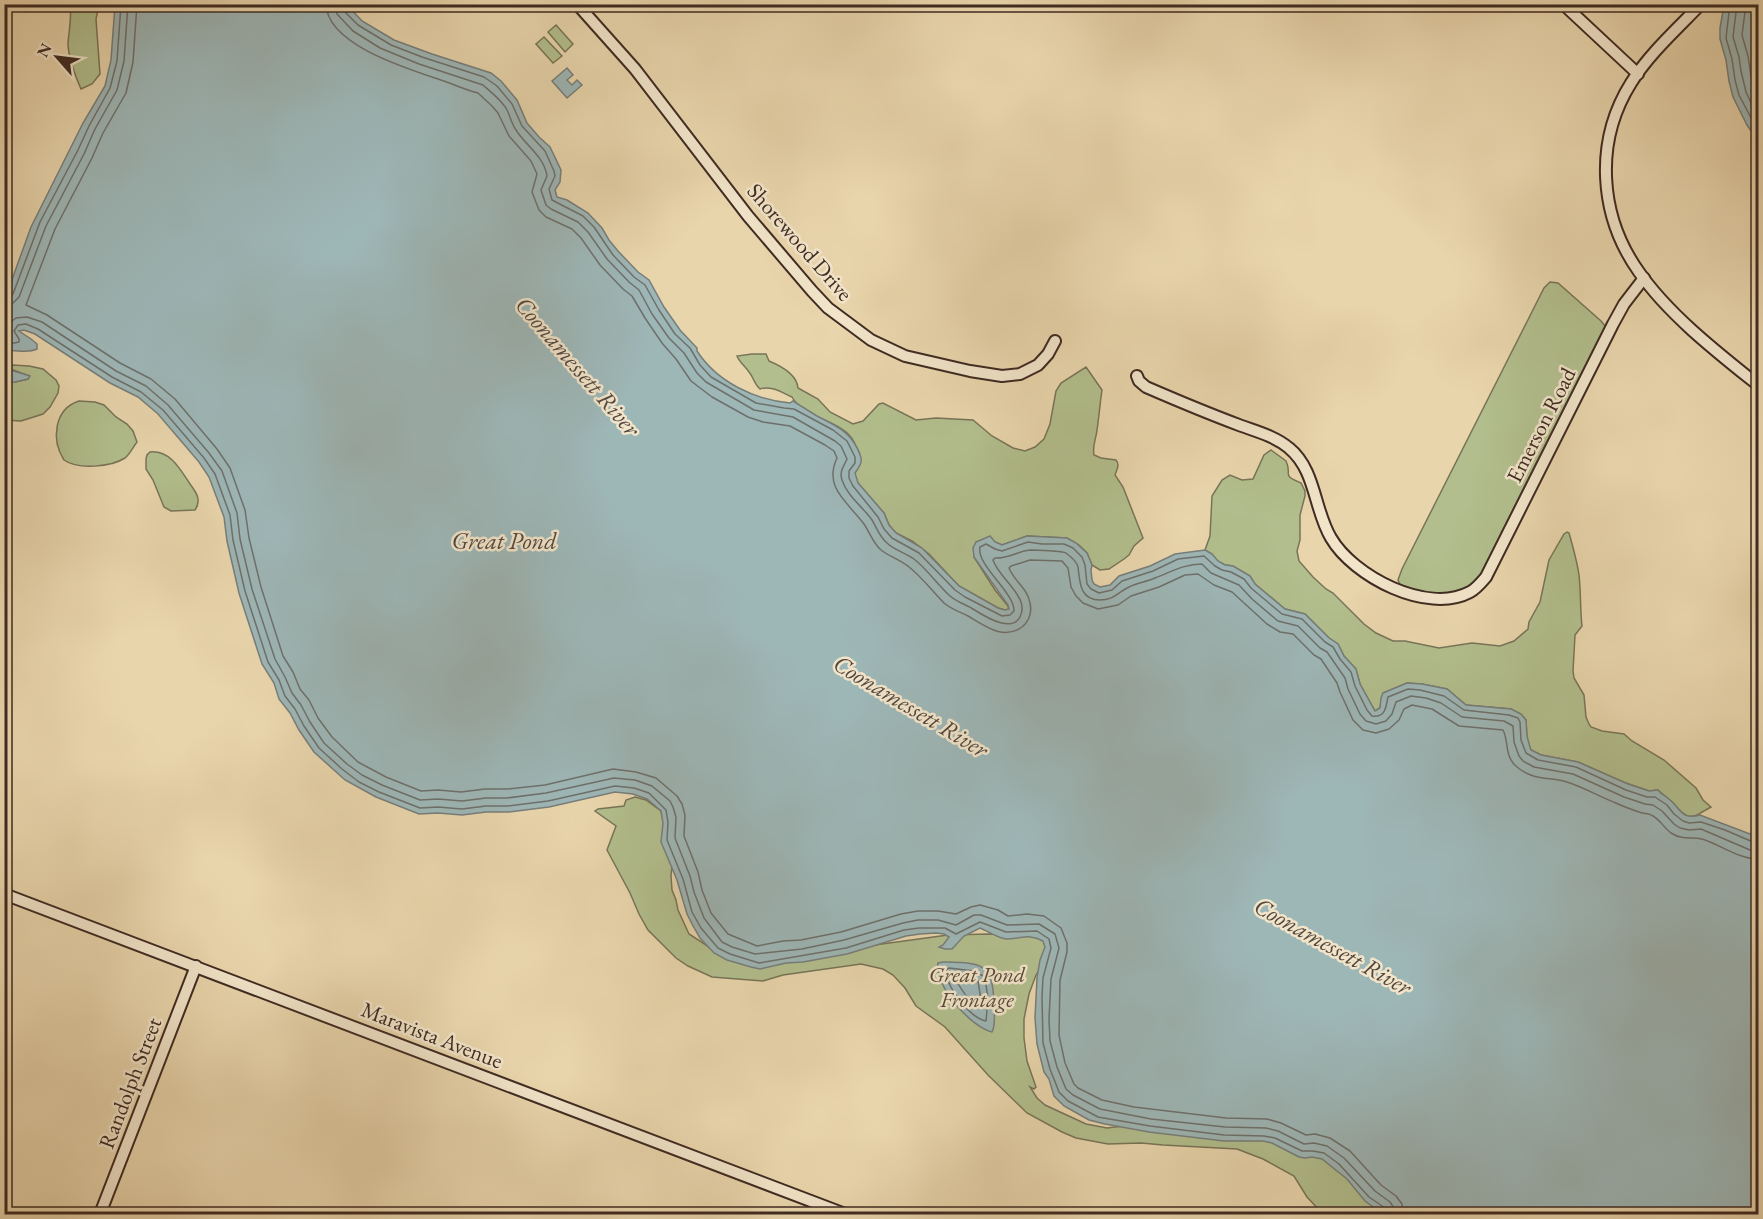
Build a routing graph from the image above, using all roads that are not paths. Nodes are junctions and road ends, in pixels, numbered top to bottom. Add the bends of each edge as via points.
1 (577, 4) edge
2 (1563, 4) edge
3 (1701, 4) edge
4 (1638, 74) junction
5 (1644, 278) junction
6 (1055, 341) dead end
7 (1137, 376) dead end
8 (1758, 385) edge
9 (4, 894) edge
10 (196, 966) junction
11 (100, 1215) edge
12 (845, 1215) edge

1 - 6 street, Shorewood Drive via 635,69 748,216 812,291 871,340 905,356 1002,376 1020,374 1038,365
2 - 4 street
3 - 4 street
4 - 5 street via 1620,102 1611,128 1605,184 1616,229
5 - 7 street, Emerson Road via 1613,324 1486,577 1475,589 1460,596 1430,598 1401,592 1375,579 1331,539 1305,470 1290,448 1146,387
5 - 8 street via 1697,334
9 - 10 street, Maravista Avenue
10 - 11 street, Randolph Street
10 - 12 street, Maravista Avenue

